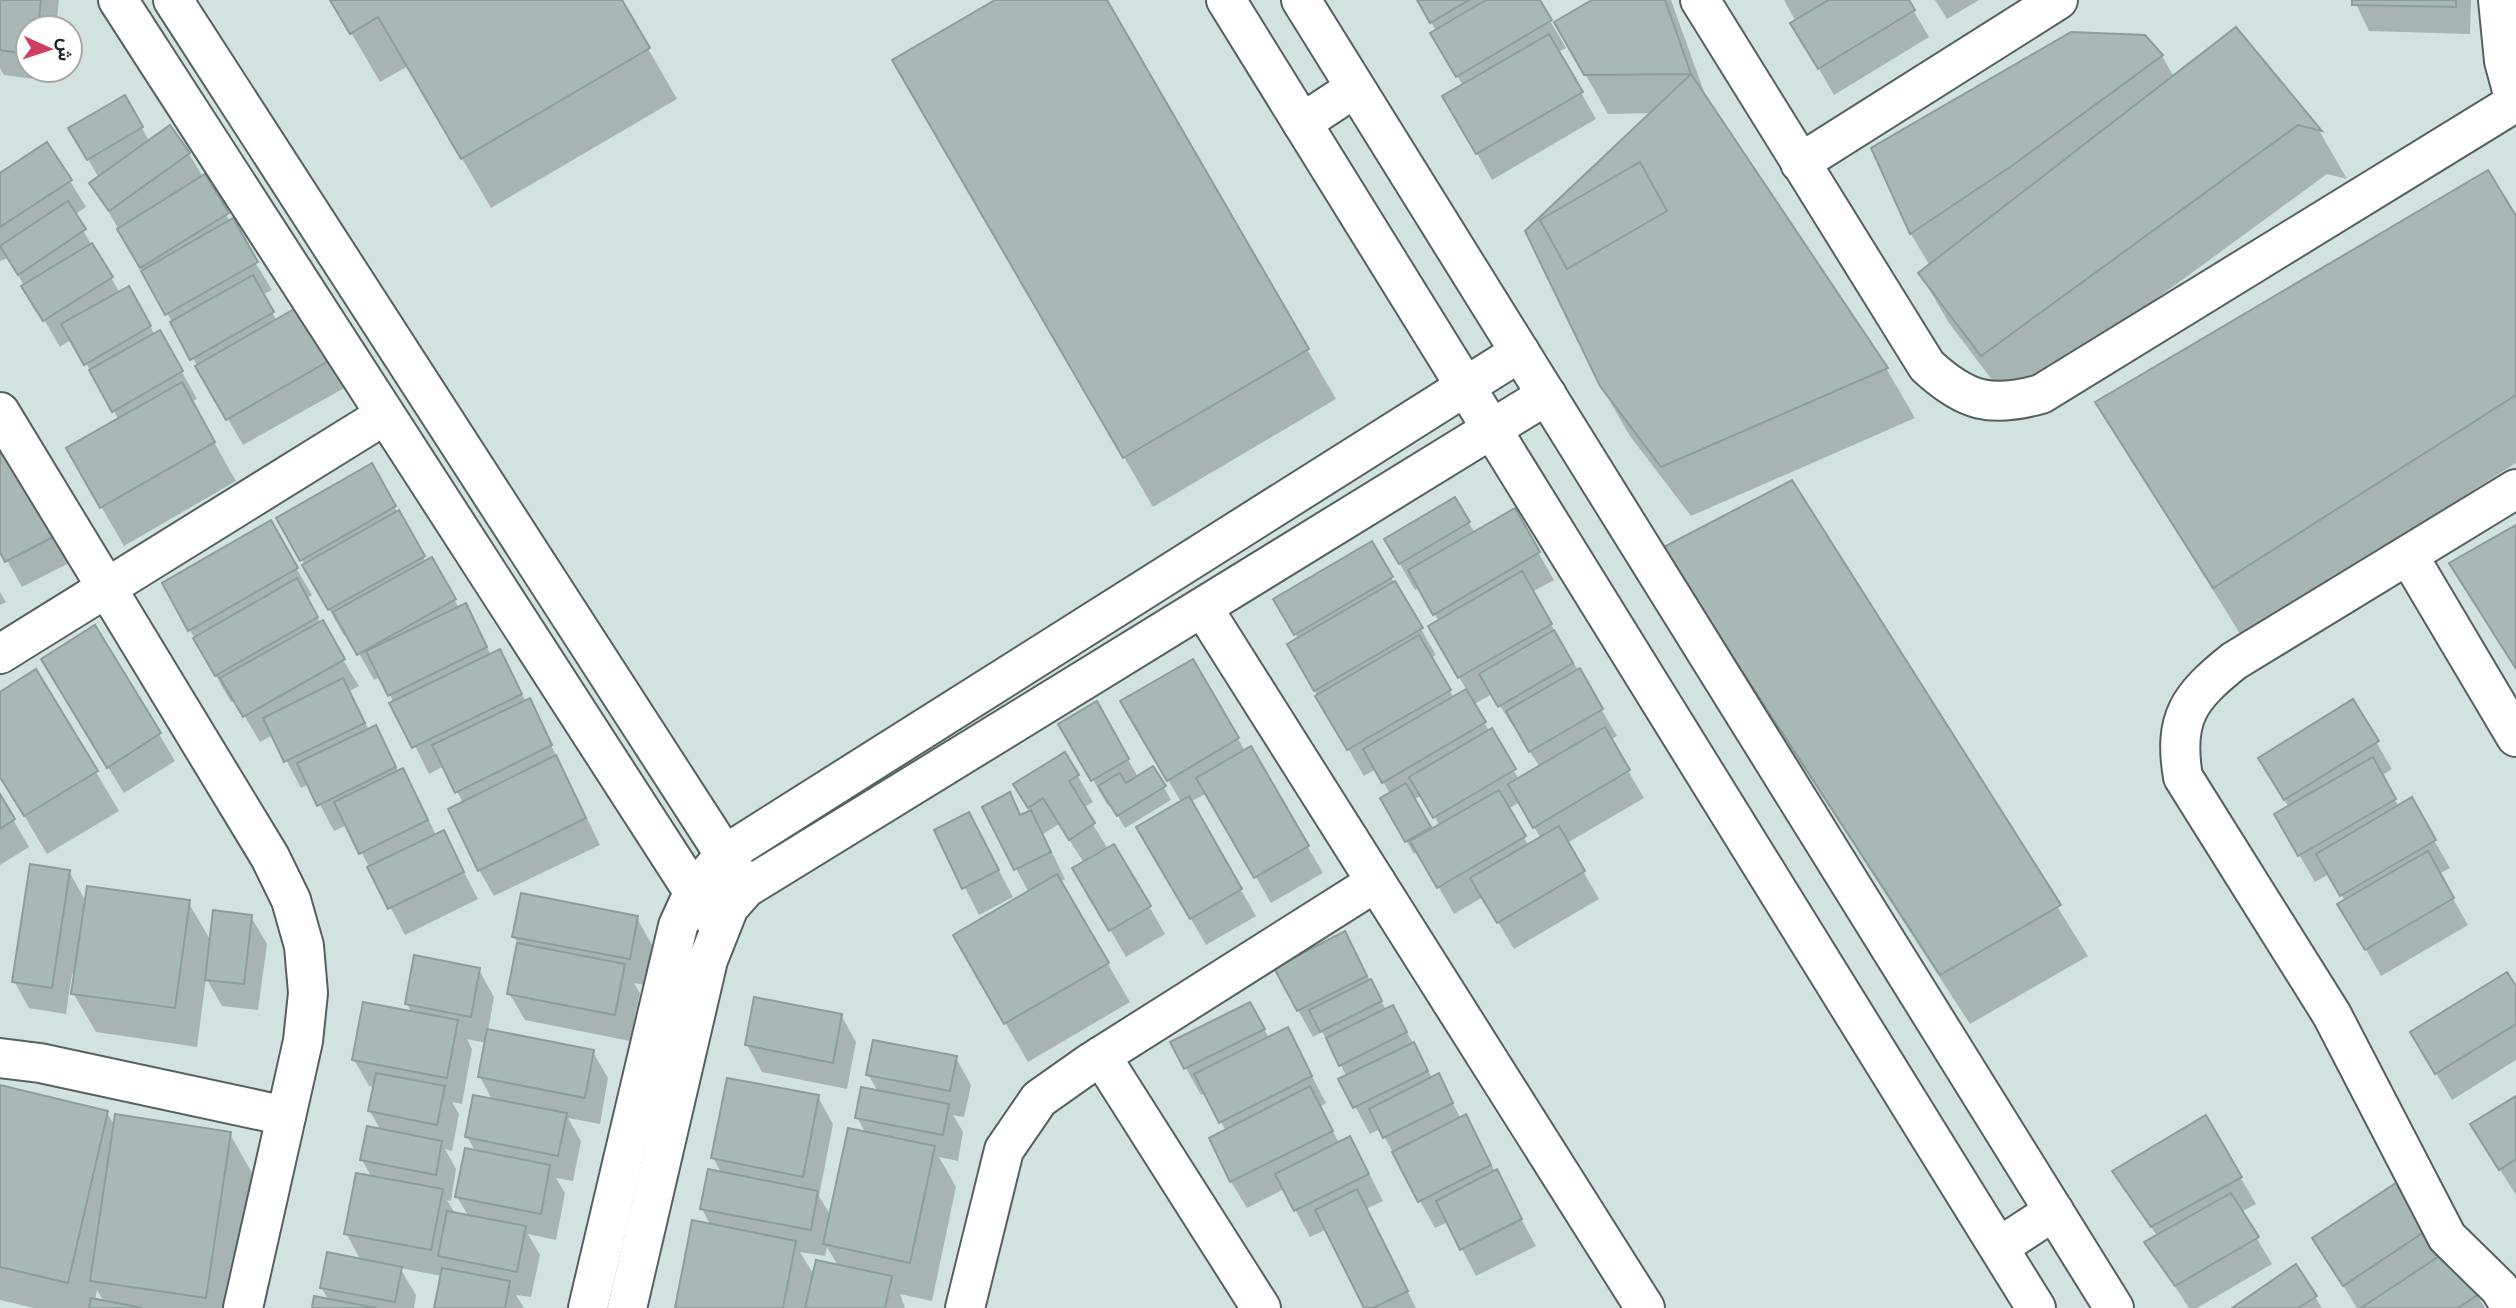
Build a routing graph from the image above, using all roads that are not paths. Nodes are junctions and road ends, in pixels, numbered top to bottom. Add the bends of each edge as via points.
1 (118, 0) edge
2 (173, 0) edge
3 (1226, 0) edge
4 (1301, 0) edge
5 (1700, 0) edge
6 (2058, 0) edge
7 (2498, 0) edge
8 (1355, 88) junction
9 (2516, 104) edge
10 (1302, 123) junction
11 (1800, 163) junction
12 (1520, 352) junction
13 (1465, 387) junction
14 (1547, 395) junction
15 (0, 412) edge
16 (384, 415) junction
17 (1492, 430) junction
18 (2516, 489) edge
19 (2408, 555) junction
20 (1149, 584) junction
21 (107, 588) junction
22 (1189, 617) junction
23 (0, 654) edge
24 (2516, 737) edge
25 (724, 855) junction
26 (1376, 882) junction
27 (746, 888) junction
28 (693, 893) junction
29 (718, 929) junction
30 (1101, 1056) junction
31 (0, 1058) edge
32 (286, 1116) junction
33 (2054, 1211) junction
34 (1999, 1247) junction
35 (2509, 1291) edge
36 (243, 1308) edge
37 (588, 1308) edge
38 (627, 1308) edge
39 (965, 1308) edge
40 (1261, 1308) edge
41 (1645, 1308) edge
42 (2036, 1308) edge
43 (2114, 1308) edge

1 - 16 street
2 - 25 street
3 - 10 street
4 - 8 street
5 - 11 street
6 - 11 street
7 - 9 street via 2504,61
8 - 10 street
8 - 12 street
9 - 11 street via 2041,394 2011,402 1970,397 1951,388 1927,366
10 - 13 street
12 - 13 street
12 - 14 street
13 - 17 street
13 - 20 street
14 - 17 street
14 - 33 street
15 - 21 street
16 - 21 street
16 - 28 street
17 - 22 street
17 - 34 street
18 - 19 street
19 - 24 street
19 - 35 street via 2234,661 2204,685 2189,705 2179,753 2183,778 2332,1015 2447,1237
20 - 22 street
20 - 25 street
21 - 23 street
21 - 32 street via 270,857 291,900 304,946 307,993 303,1041
22 - 26 street
22 - 27 street
25 - 27 street
25 - 28 street
26 - 30 street
26 - 41 street
27 - 29 street
28 - 29 street
28 - 37 street via 678,926
29 - 38 street
30 - 39 street via 1039,1099 1004,1150
30 - 40 street
31 - 32 street
32 - 36 street
33 - 34 street
33 - 43 street
34 - 42 street

